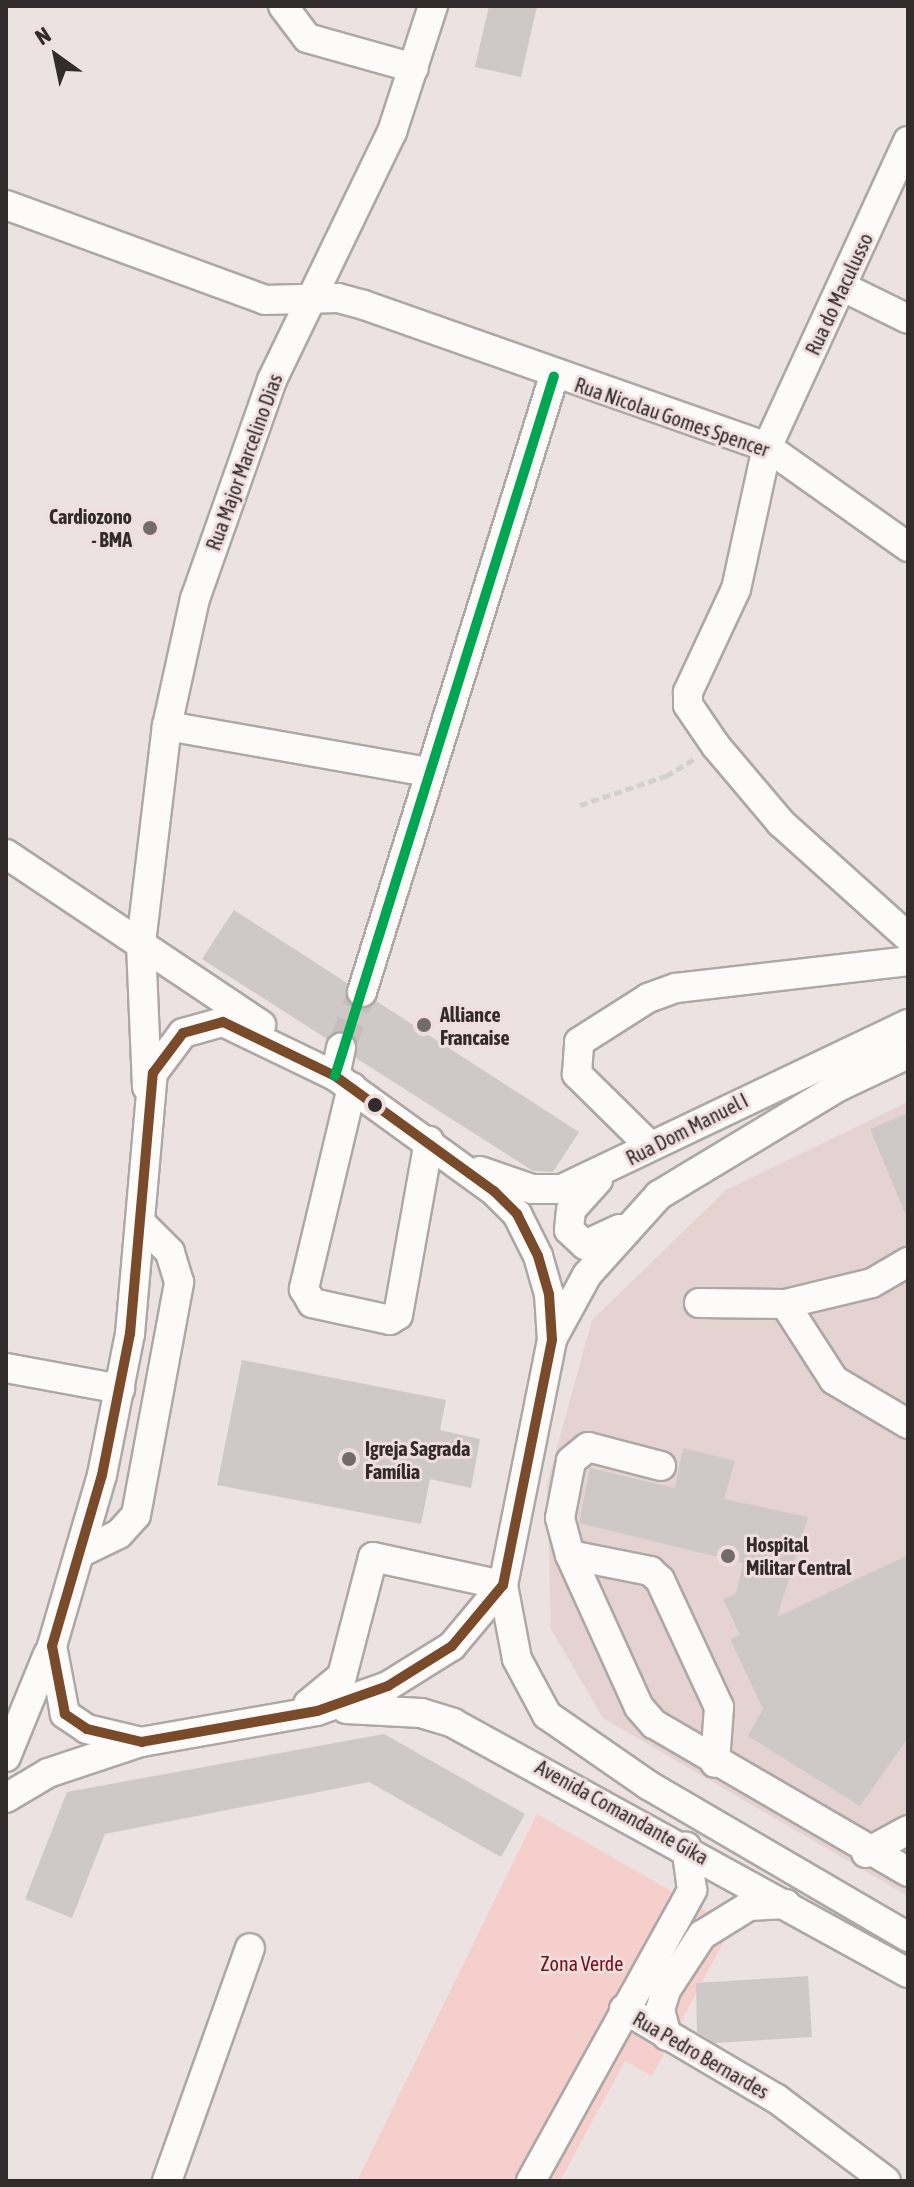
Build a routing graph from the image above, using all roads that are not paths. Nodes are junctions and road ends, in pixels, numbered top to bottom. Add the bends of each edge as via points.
1 (283, 6) edge
2 (433, 6) edge
3 (414, 68) junction
4 (908, 141) edge
5 (6, 205) edge
6 (843, 287) junction
7 (312, 300) junction
8 (908, 319) edge
9 (554, 376) junction
10 (767, 447) junction
11 (908, 547) edge
12 (167, 726) junction
13 (427, 772) junction
14 (6, 854) edge
15 (908, 937) edge
16 (141, 943) junction
17 (908, 961) edge
18 (362, 992) tunnel mouth
19 (908, 1024) edge
20 (341, 1048) tunnel mouth
21 (908, 1054) edge
22 (334, 1076) junction
23 (148, 1096) junction
24 (429, 1141) junction
25 (650, 1146) junction
26 (461, 1163) junction
27 (612, 1168) junction
28 (635, 1216) junction
29 (143, 1225) junction
30 (908, 1262) edge
31 (699, 1303) dead end
32 (785, 1304) junction
33 (552, 1340) junction
34 (6, 1368) edge
35 (120, 1389) junction
36 (908, 1424) edge
37 (661, 1466) dead end
38 (80, 1553) junction
39 (570, 1555) junction
40 (503, 1585) junction
41 (52, 1646) junction
42 (304, 1712) junction
43 (142, 1742) junction
44 (6, 1757) edge
45 (715, 1763) junction
46 (6, 1798) edge
47 (908, 1830) edge
48 (686, 1846) junction
49 (866, 1853) junction
50 (908, 1860) edge
51 (908, 1872) edge
52 (786, 1904) junction
53 (908, 1937) edge
54 (250, 1948) dead end
55 (908, 1973) edge
56 (624, 2009) junction
57 (667, 2036) junction
58 (167, 2181) edge
59 (531, 2181) edge
60 (886, 2181) edge

1 - 3 street via 307,38
2 - 3 street, Rua Major Marcelino Dias
3 - 7 street, Rua Major Marcelino Dias via 392,132
4 - 6 street, Rua do Maculusso
5 - 7 street, Rua Nicolau Gomes Spencer via 265,300
6 - 8 street
6 - 10 street, Rua do Maculusso
7 - 9 street, Rua Nicolau Gomes Spencer via 364,305
7 - 12 street, Rua Major Marcelino Dias via 272,380 221,516
9 - 10 street, Rua Nicolau Gomes Spencer
9 - 13 street
10 - 11 street, Rua Nicolau Gomes Spencer
10 - 15 street, Rua do Maculusso via 731,605 688,692 688,705 781,823
12 - 13 street
12 - 16 street, Rua Major Marcelino Dias
13 - 18 street
14 - 16 street
16 - 22 street
16 - 23 street, Rua Major Marcelino Dias
17 - 25 street via 676,988 648,998 579,1042 577,1074
19 - 25 street, Rua Dom Manuel I
20 - 22 street
21 - 28 street, Rua Dom Manuel I via 767,1128
22 - 23 street via 223,1022 198,1025 172,1042
22 - 24 street
22 - 24 street via 304,1289 312,1303 390,1320 398,1315
23 - 29 street, Rua Major Marcelino Dias
24 - 26 street
25 - 27 street, Rua Dom Manuel I
26 - 27 street, Rua Dom Manuel I via 532,1189 562,1189
26 - 33 street via 517,1214 549,1294
27 - 28 street via 577,1200 569,1230 585,1245 598,1243
28 - 33 street, Rua Dom Manuel I via 587,1275
29 - 35 street, Rua Major Marcelino Dias
29 - 38 street via 170,1252 179,1282 136,1515 119,1534
30 - 32 street via 872,1283
31 - 32 street
32 - 36 street via 834,1380
33 - 40 street
34 - 35 street
35 - 38 street, Rua Major Marcelino Dias
37 - 39 street via 588,1447 571,1461 560,1518
38 - 41 street, Rua Major Marcelino Dias
39 - 45 street via 639,1707 654,1724
39 - 45 street via 650,1571 660,1580 719,1707
40 - 42 street via 432,1664
40 - 42 street via 373,1557 342,1676
40 - 53 street, Avenida Comandante Gika via 524,1677 560,1727
41 - 43 street via 65,1714 87,1729
41 - 44 street, Rua Major Marcelino Dias
42 - 43 street
42 - 48 street, Avenida Comandante Gika via 375,1708 453,1723
43 - 46 street via 48,1773
45 - 49 street
47 - 49 street
47 - 50 street
48 - 52 street, Avenida Comandante Gika
48 - 56 street, Rua Pedro Bernardes via 692,1890
49 - 51 street
52 - 55 street, Avenida Comandante Gika
52 - 57 street via 749,1906 702,1935 666,1990 660,2010
54 - 58 street
56 - 57 street, Rua Pedro Bernardes
56 - 59 street
57 - 60 street, Rua Pedro Bernardes via 777,2099

